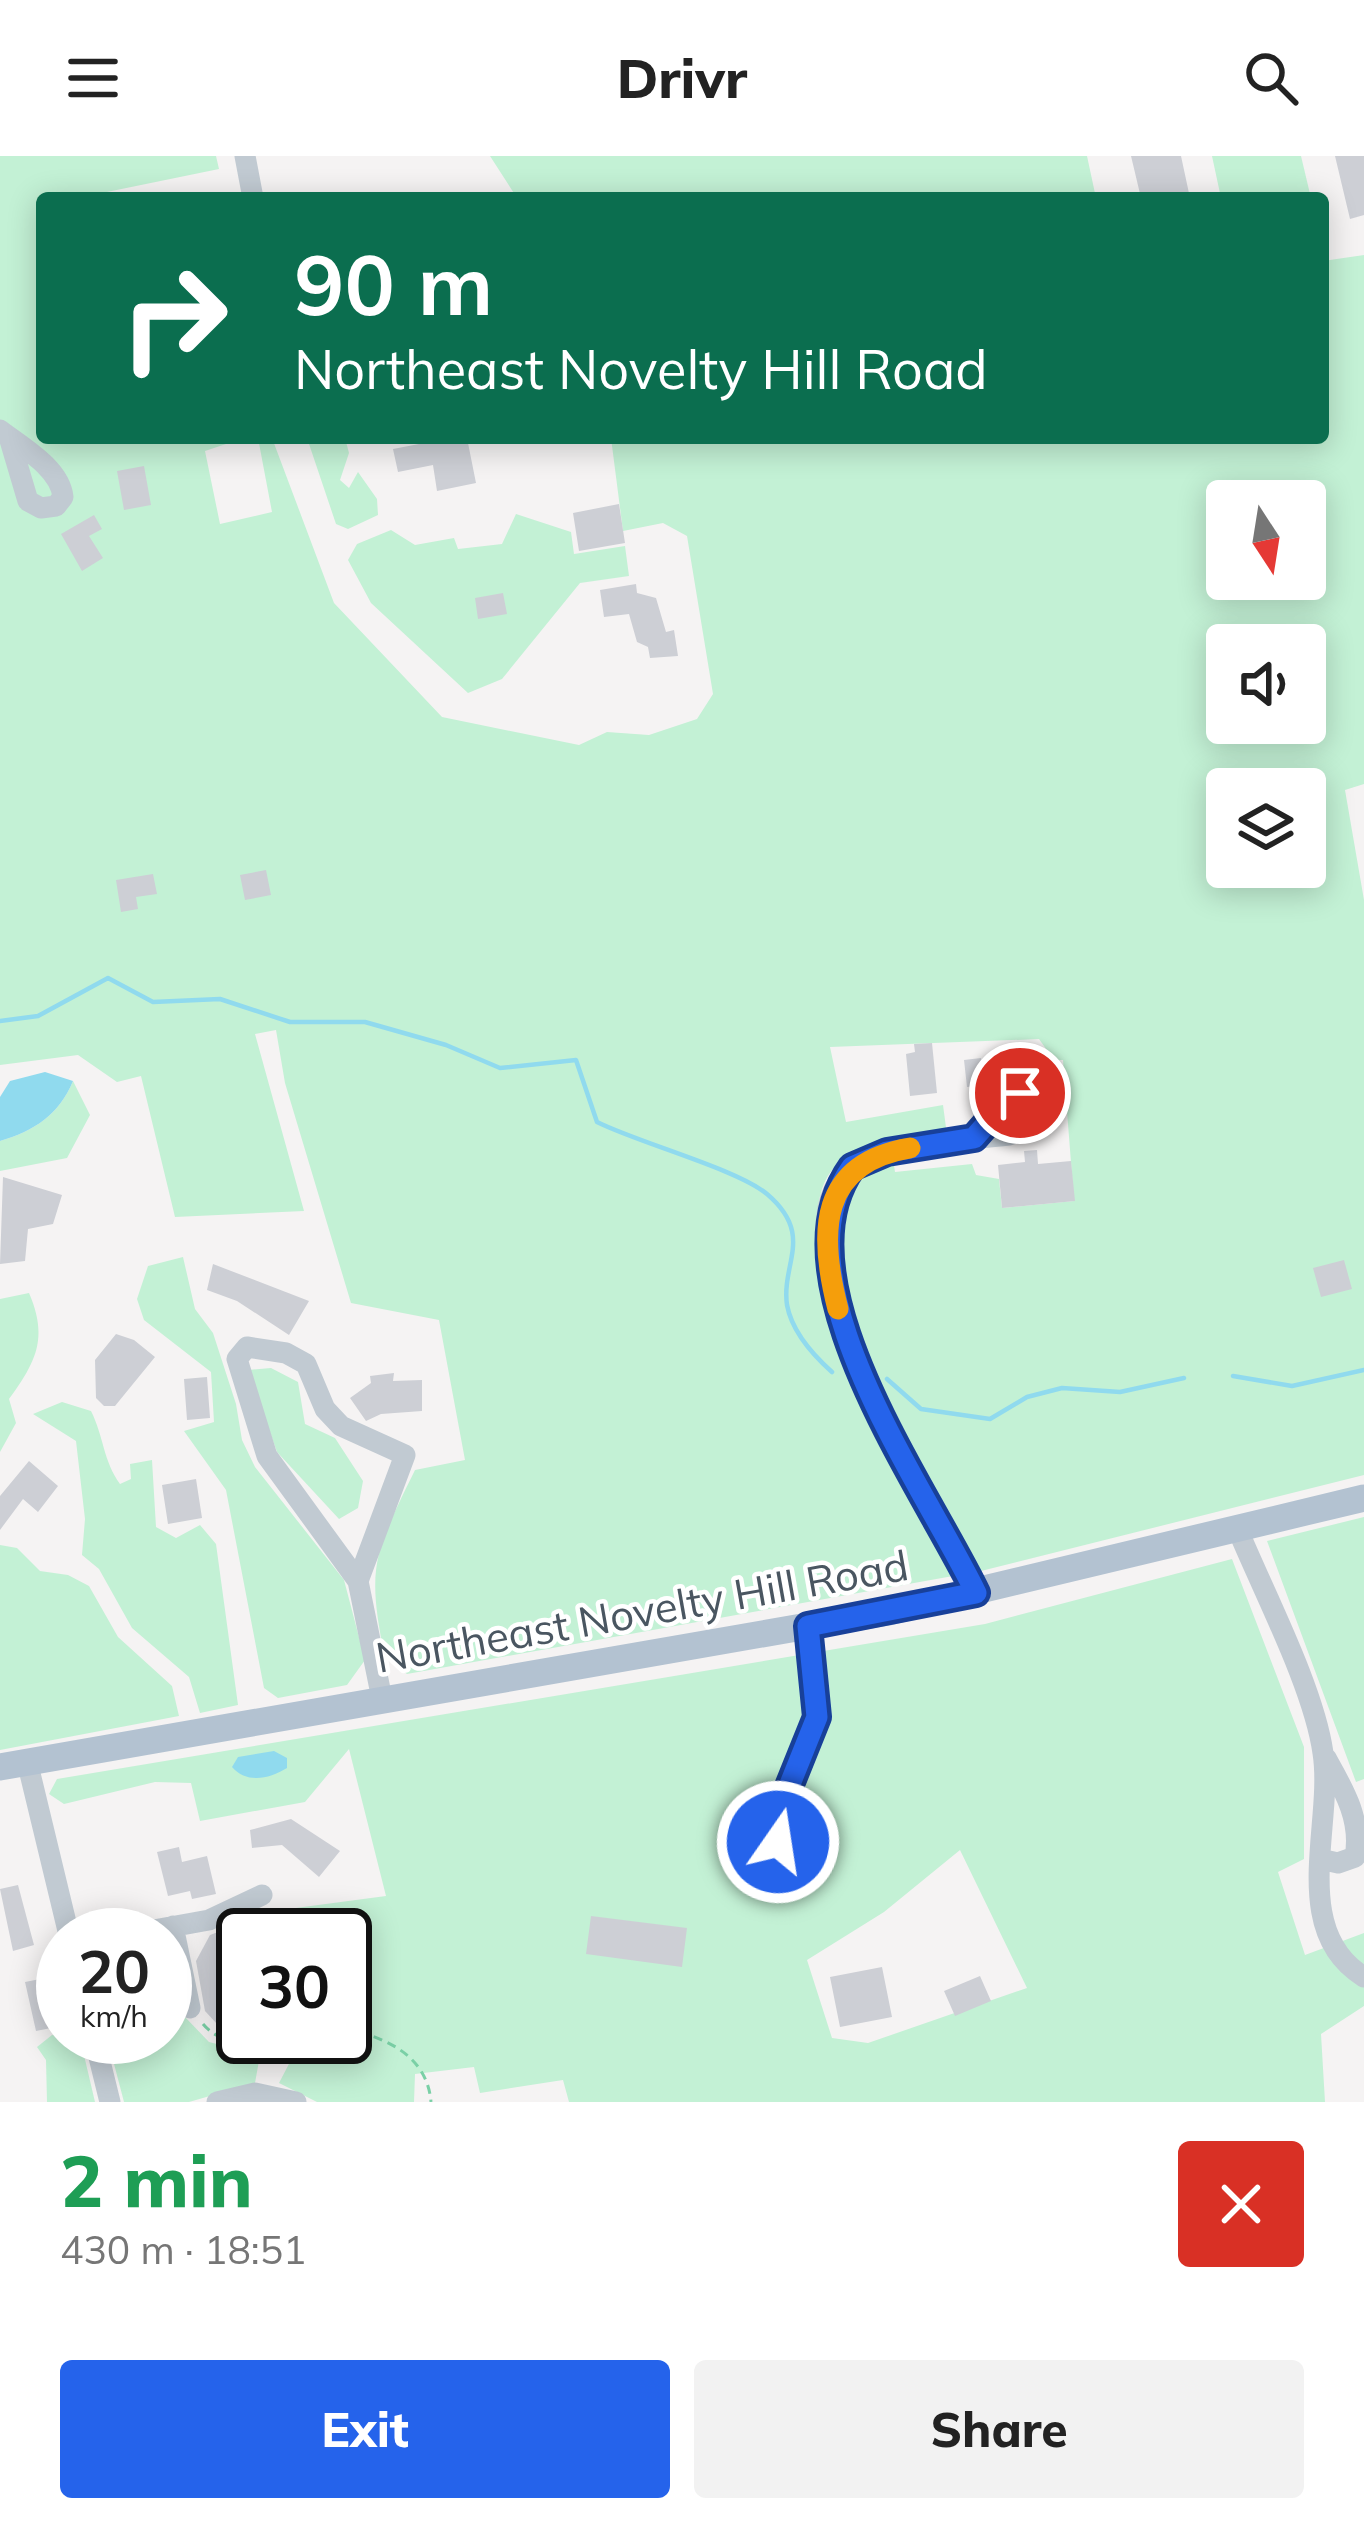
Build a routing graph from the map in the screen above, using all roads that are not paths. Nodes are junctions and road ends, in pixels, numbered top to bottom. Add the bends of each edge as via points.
1 (244, 156) edge
2 (252, 192) edge
3 (974, 1138) dead end
4 (1364, 1498) edge
5 (1238, 1530) junction
6 (358, 1581) junction
7 (976, 1593) junction
8 (808, 1626) junction
9 (382, 1699) junction
10 (1323, 1752) junction
11 (14, 1764) edge
12 (1320, 1859) junction
13 (772, 1885) dead end
14 (262, 1895) dead end
15 (60, 1908) edge
16 (192, 1922) edge
17 (1364, 1978) edge
18 (101, 2064) edge
19 (110, 2102) edge
20 (218, 2102) edge
21 (296, 2102) edge

1 - 2 street
3 - 7 street via 887,1152 852,1167 831,1209 827,1251 860,1372
4 - 5 main road, Northeast Novelty Hill Road
5 - 7 main road, Northeast Novelty Hill Road
5 - 10 street
6 - 6 street via 405,1455 341,1426 306,1364 248,1347 237,1359 267,1456
6 - 9 street
7 - 8 main road, Northeast Novelty Hill Road
8 - 9 main road, Northeast Novelty Hill Road
8 - 13 street via 817,1717 784,1799
9 - 11 main road, Northeast Novelty Hill Road
10 - 12 street
10 - 12 street via 1358,1840 1355,1857
11 - 15 street
12 - 17 street via 1330,1934
14 - 16 street
18 - 19 street
20 - 21 street via 255,2093

